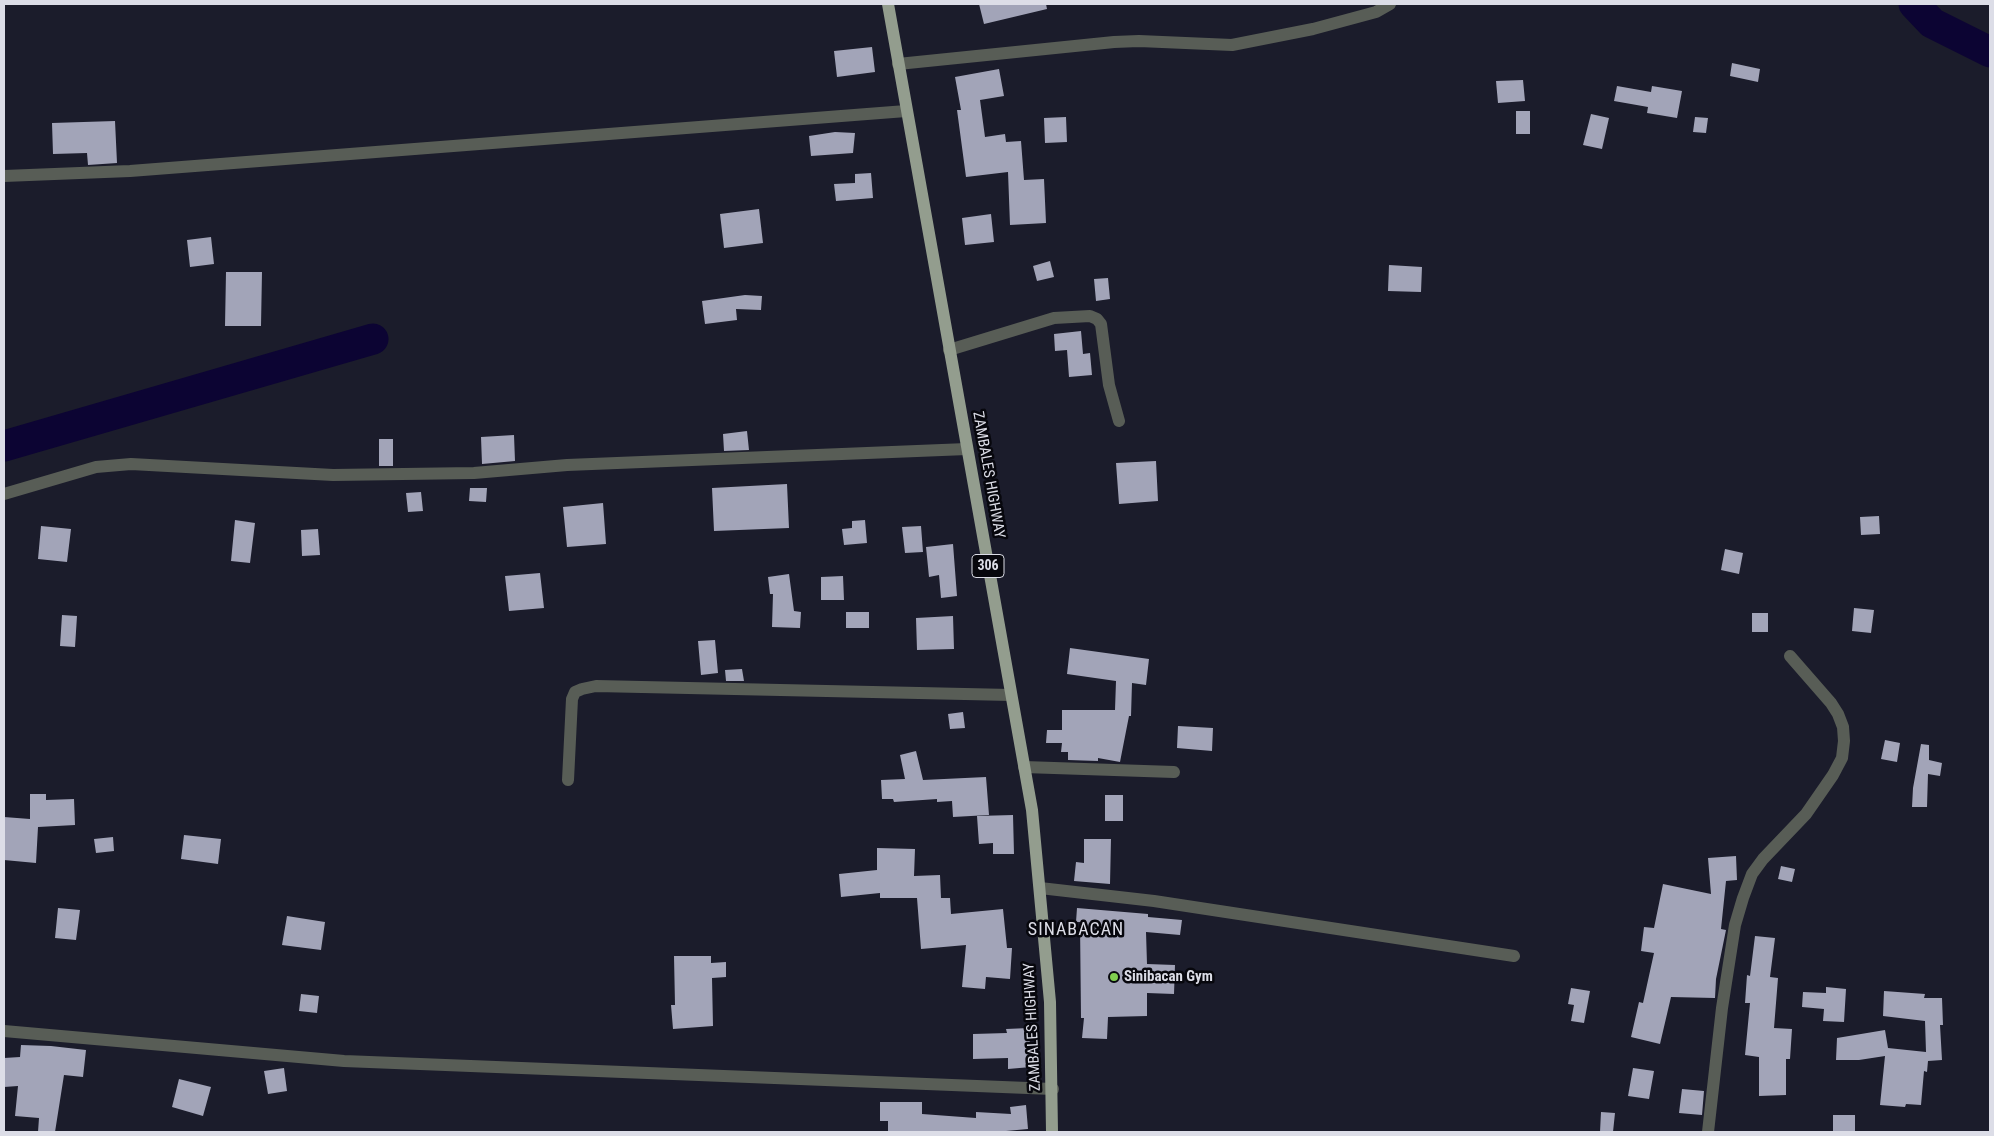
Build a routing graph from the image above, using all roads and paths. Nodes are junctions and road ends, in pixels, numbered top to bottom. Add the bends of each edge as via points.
1 (888, 4) edge
2 (1390, 4) edge
3 (898, 64) junction
4 (906, 111) junction
5 (4, 176) edge
6 (949, 350) junction
7 (1119, 420) dead end
8 (967, 449) junction
9 (4, 494) edge
10 (1790, 656) dead end
11 (1011, 694) junction
12 (1024, 768) junction
13 (1174, 772) dead end
14 (568, 780) dead end
15 (1040, 888) junction
16 (1514, 956) dead end
17 (4, 1030) edge
18 (1053, 1089) junction
19 (1052, 1132) edge
20 (1708, 1132) edge

1 - 3 main road, ZAMBALES HIGHWAY / 306
2 - 3 street via 1376,12 1313,29 1232,45 1114,42
3 - 4 main road, ZAMBALES HIGHWAY / 306
4 - 5 street via 130,171
4 - 6 main road, ZAMBALES HIGHWAY / 306
6 - 7 street via 1054,318 1090,316 1101,324 1109,384
6 - 8 main road, ZAMBALES HIGHWAY / 306
8 - 9 street via 567,465 474,473 334,475 131,464 96,467
8 - 11 main road, ZAMBALES HIGHWAY / 306
10 - 20 street via 1838,714 1844,741 1842,758 1806,814 1752,874 1743,898 1735,924 1722,1008
11 - 12 main road, ZAMBALES HIGHWAY / 306
11 - 14 street via 589,687 575,692 572,699
12 - 13 street
12 - 15 main road, ZAMBALES HIGHWAY / 306
15 - 16 street via 1154,901
15 - 18 main road, ZAMBALES HIGHWAY / 306 via 1050,1002
17 - 18 street via 344,1060
18 - 19 main road, ZAMBALES HIGHWAY / 306

